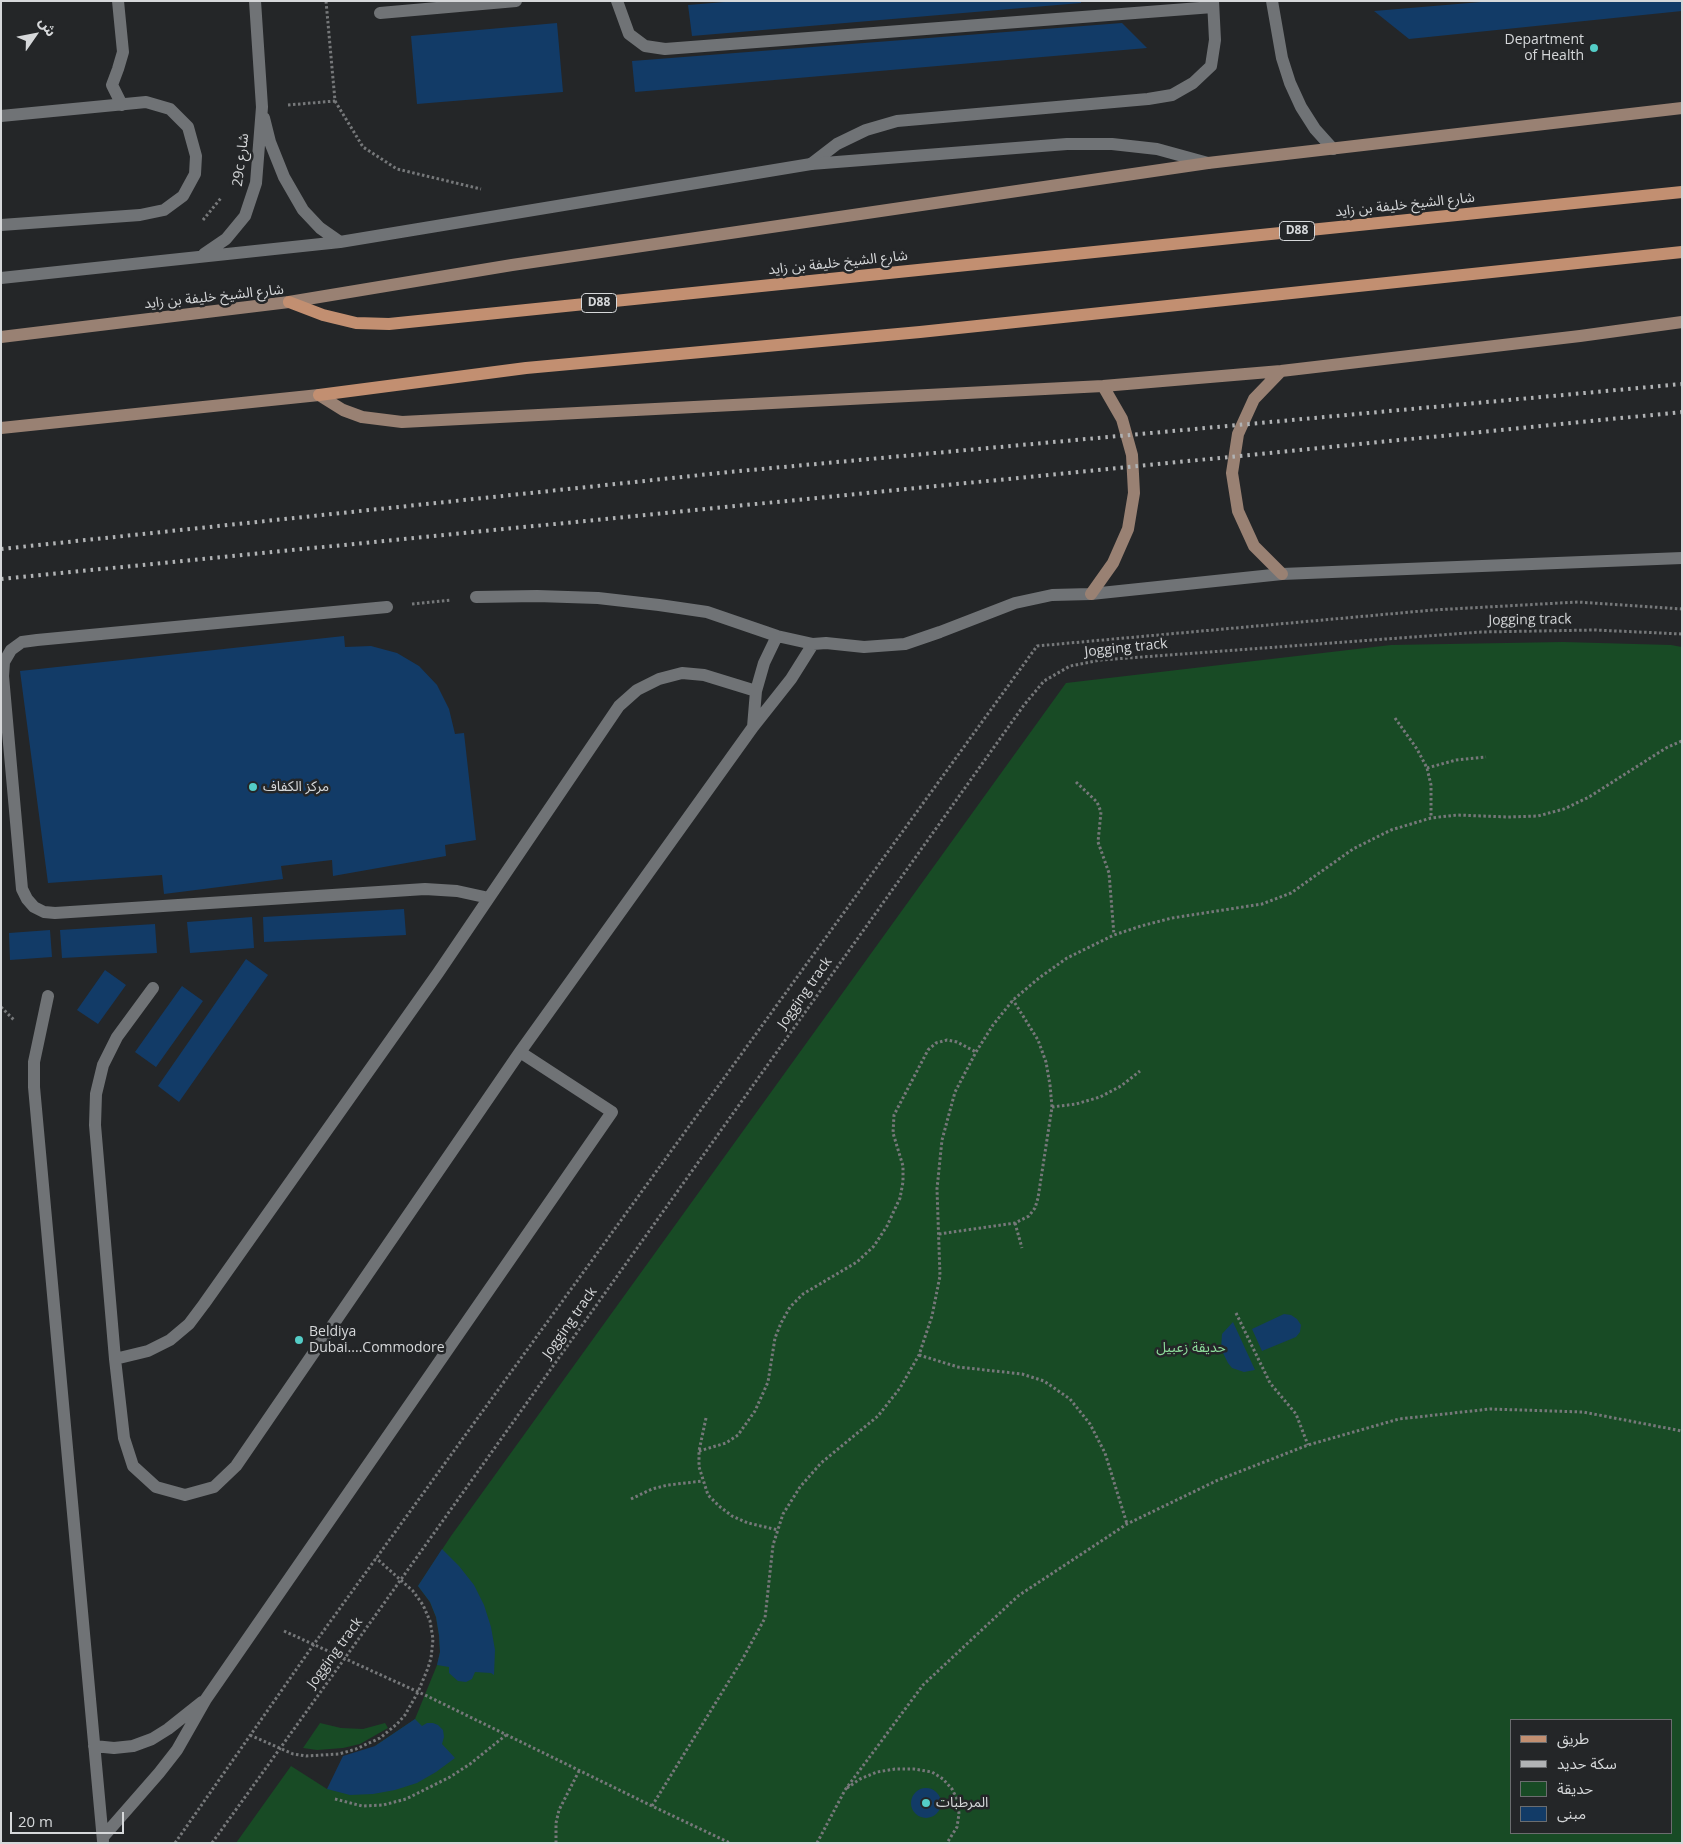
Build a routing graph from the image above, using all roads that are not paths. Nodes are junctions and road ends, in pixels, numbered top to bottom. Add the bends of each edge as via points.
1 (118, 1) edge
2 (255, 1) edge
3 (516, 1) edge
4 (617, 1) edge
5 (1272, 1) edge
6 (1213, 4) edge
7 (380, 13) dead end
8 (122, 105) junction
9 (262, 107) junction
10 (1682, 108) edge
11 (1, 116) edge
12 (1333, 149) junction
13 (1208, 163) junction
14 (811, 164) junction
15 (1682, 192) edge
16 (1, 225) edge
17 (340, 242) junction
18 (1682, 252) edge
19 (202, 255) junction
20 (1, 278) edge
21 (289, 302) junction
22 (1682, 322) edge
23 (1, 337) edge
24 (1281, 371) junction
25 (1103, 386) junction
26 (319, 395) junction
27 (1, 428) edge
28 (1682, 558) edge
29 (1282, 574) junction
30 (1091, 594) junction
31 (476, 597) road end
32 (387, 607) road end
33 (777, 636) junction
34 (813, 644) junction
35 (756, 691) junction
36 (753, 727) junction
37 (489, 898) junction
38 (153, 988) dead end
39 (48, 996) dead end
40 (520, 1052) junction
41 (115, 1359) junction
42 (206, 1699) junction
43 (94, 1746) junction
44 (103, 1840) edge

1 - 8 street via 122,52 112,85
2 - 9 street, 29c شارع
3 - 7 street
4 - 6 street via 629,34 645,46 665,49
5 - 12 street via 1290,83 1315,129
6 - 14 street via 1215,40 1211,66 1194,83 1172,94 1148,99 897,121 859,133 837,144
8 - 11 street
8 - 16 street via 146,102 170,109 188,127 196,156 195,174 184,196 164,210 140,216
9 - 17 street, 29c شارع via 270,142 284,177 303,210
9 - 19 street, 29c شارع via 256,183 245,216 226,239
10 - 12 main road
12 - 13 main road
13 - 14 street via 1157,149 1112,144 1066,144
13 - 21 main road via 522,264
14 - 17 street
15 - 21 main road, شارع الشيخ خليفة بن زايد / D88 via 389,324 356,323
17 - 19 street
18 - 26 main road via 920,332 526,368
19 - 20 street
21 - 23 main road, شارع الشيخ خليفة بن زايد / D88
22 - 24 main road
24 - 25 main road
24 - 29 main road via 1254,399 1238,434 1232,473 1238,511 1254,546
25 - 26 main road via 402,422 362,417
25 - 30 main road via 1122,419 1132,455 1134,493 1128,529 1113,563
26 - 27 main road
28 - 29 street
29 - 30 street
30 - 34 street via 1052,595 1015,603 905,644
31 - 33 street via 598,598 658,605 707,612
32 - 37 street via 36,640 22,642 11,650 4,662 3,676 22,889 34,907 55,913 425,889
33 - 34 street
33 - 35 street via 764,663
34 - 36 street via 791,679
35 - 36 street
35 - 37 street via 704,675 682,674 659,679 637,690 619,706
36 - 40 street
37 - 41 street via 189,1324 170,1340 148,1351
38 - 41 street via 102,1064 96,1094 95,1125
39 - 43 street via 34,1062 34,1088
40 - 41 street via 236,1466 214,1487 185,1495 156,1487 133,1466 124,1438
40 - 42 street via 612,1112
42 - 43 street via 152,1739 133,1746
42 - 44 street via 177,1750
43 - 44 street

